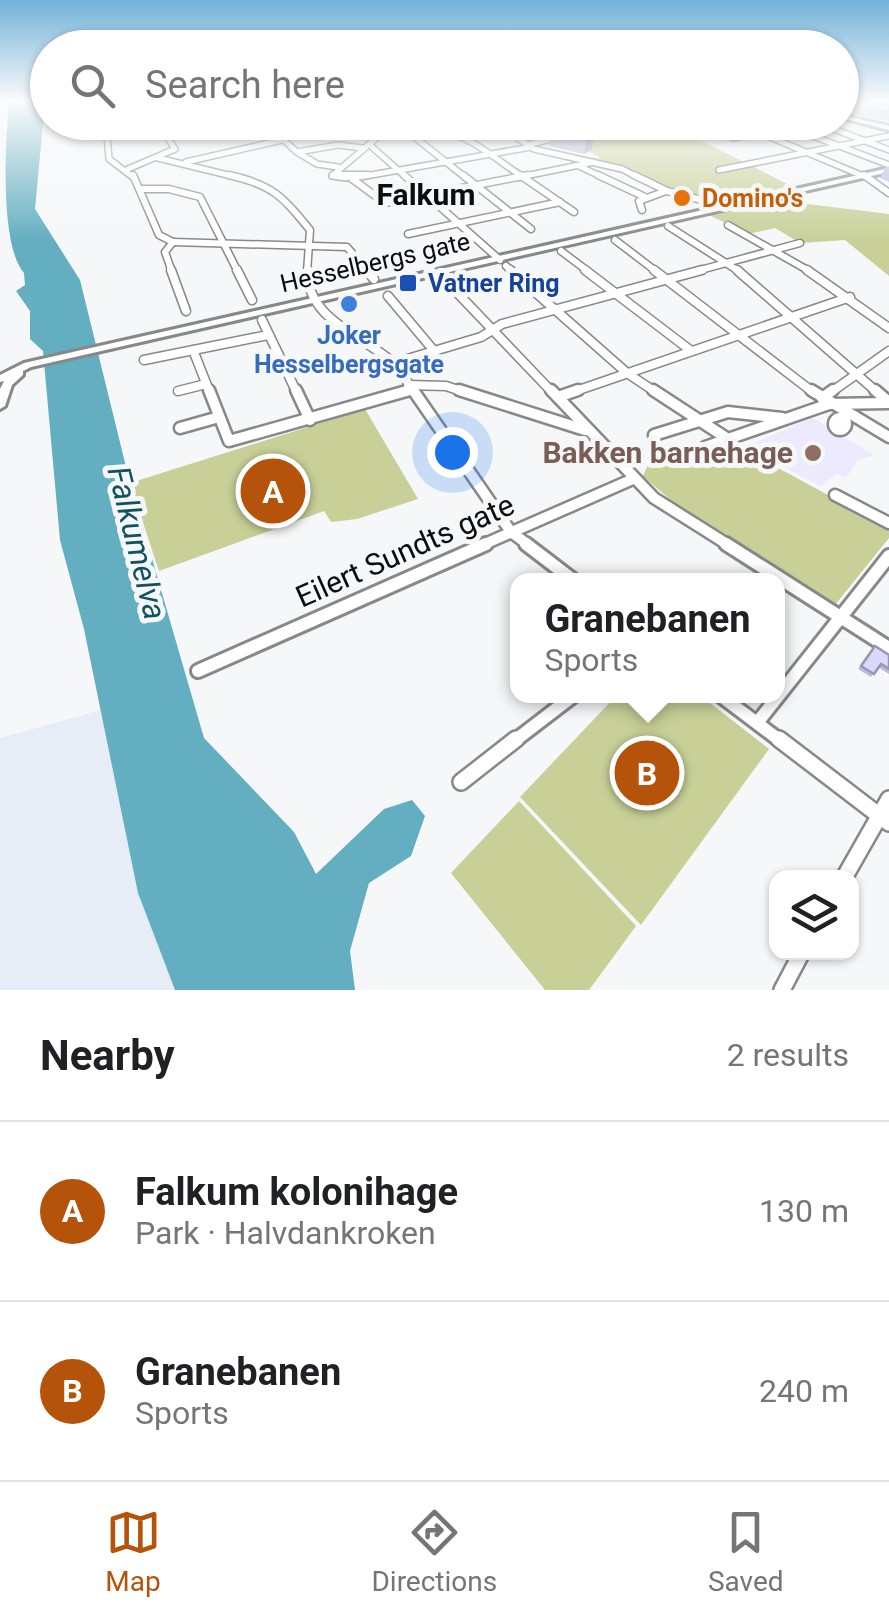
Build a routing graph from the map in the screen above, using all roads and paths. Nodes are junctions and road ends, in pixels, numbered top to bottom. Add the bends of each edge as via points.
1 (109, 148) edge
2 (172, 148) edge
3 (246, 148) edge
4 (292, 148) edge
5 (316, 148) edge
6 (365, 148) edge
7 (369, 148) edge
8 (428, 148) edge
9 (481, 148) edge
10 (516, 148) edge
11 (543, 148) edge
12 (798, 148) edge
13 (828, 148) edge
14 (844, 148) edge
15 (297, 152) junction
16 (808, 152) junction
17 (490, 154) junction
18 (158, 158) junction
19 (445, 162) junction
20 (594, 162) junction
21 (182, 163) junction
22 (580, 166) junction
23 (338, 167) junction
24 (128, 169) junction
25 (889, 169) edge
26 (398, 170) junction
27 (719, 170) dead end
28 (866, 176) junction
29 (522, 177) junction
30 (351, 178) junction
31 (476, 186) junction
32 (140, 188) junction
33 (666, 191) junction
34 (889, 193) edge
35 (426, 195) junction
36 (645, 196) junction
37 (560, 202) junction
38 (730, 205) junction
39 (642, 210) dead end
40 (510, 212) junction
41 (574, 212) dead end
42 (458, 224) junction
43 (728, 225) dead end
44 (668, 226) dead end
45 (532, 229) dead end
46 (408, 234) dead end
47 (615, 240) dead end
48 (173, 242) junction
49 (223, 244) junction
50 (800, 244) dead end
51 (310, 246) junction
52 (773, 250) junction
53 (561, 251) dead end
54 (501, 261) junction
55 (726, 262) junction
56 (669, 278) junction
57 (374, 279) dead end
58 (446, 280) dead end
59 (616, 292) junction
60 (388, 296) dead end
61 (850, 298) junction
62 (252, 300) dead end
63 (314, 300) junction
64 (555, 310) junction
65 (186, 312) dead end
66 (791, 316) junction
67 (262, 320) dead end
68 (889, 328) edge
69 (492, 329) junction
70 (268, 334) junction
71 (741, 334) junction
72 (193, 350) junction
73 (690, 350) junction
74 (889, 351) edge
75 (435, 352) junction
76 (144, 360) dead end
77 (394, 362) junction
78 (855, 372) junction
79 (627, 373) junction
80 (5, 376) edge
81 (206, 382) junction
82 (409, 388) junction
83 (178, 391) dead end
84 (562, 401) junction
85 (826, 401) junction
86 (889, 402) edge
87 (0, 406) edge
88 (540, 416) junction
89 (219, 418) junction
90 (783, 418) junction
91 (310, 420) junction
92 (702, 420) junction
93 (180, 428) dead end
94 (589, 431) junction
95 (654, 435) dead end
96 (889, 437) edge
97 (731, 441) junction
98 (705, 447) dead end
99 (633, 479) junction
100 (836, 495) dead end
101 (889, 522) edge
102 (511, 532) junction
103 (889, 556) edge
104 (564, 573) edge
105 (770, 573) edge
106 (785, 582) edge
107 (840, 617) junction
108 (889, 648) edge
109 (198, 671) dead end
110 (785, 687) edge
111 (563, 703) edge
112 (731, 703) edge
113 (772, 703) edge
114 (757, 722) junction
115 (461, 782) dead end
116 (889, 799) edge
117 (884, 818) edge
118 (849, 870) edge
119 (798, 960) edge
120 (782, 990) edge

1 - 24 street via 110,158
2 - 18 street
3 - 21 street
4 - 15 street
5 - 15 street
6 - 23 street
7 - 26 street
8 - 19 street
9 - 17 street
10 - 17 street
11 - 20 street
12 - 16 street
13 - 16 street
14 - 25 street
15 - 23 street
16 - 27 street
16 - 28 street
17 - 19 street
17 - 29 street
18 - 21 street
18 - 24 street
19 - 26 street
19 - 31 street
20 - 22 street
20 - 33 street
21 - 51 street via 278,192 308,225
22 - 29 street
22 - 36 street
23 - 30 street via 332,176
24 - 32 street
25 - 28 main road, Hesselbergs gate
26 - 30 street
26 - 35 street
28 - 34 street
28 - 38 main road, Hesselbergs gate
29 - 31 street
29 - 37 street
30 - 35 street via 385,202
31 - 35 street
31 - 40 street
32 - 48 street via 159,236
32 - 49 street via 200,198
33 - 36 street
33 - 38 street
35 - 42 street
36 - 39 street
37 - 40 street
37 - 41 street
38 - 54 main road, Hesselbergs gate
40 - 42 street
40 - 45 street
42 - 46 street
42 - 54 street
43 - 52 street
44 - 55 street
47 - 56 street
48 - 49 street
48 - 65 street via 165,252
49 - 51 street
49 - 62 street
50 - 52 street
51 - 57 street via 350,248
51 - 63 street via 306,280
52 - 55 street
52 - 61 street
53 - 59 street
54 - 63 main road, Hesselbergs gate
54 - 64 street
55 - 56 street
55 - 66 street
56 - 59 street
56 - 71 street
58 - 69 street
59 - 64 street
59 - 73 street
60 - 75 street
61 - 66 street
61 - 68 street
63 - 77 street via 336,325
63 - 80 main road, Hesselbergs gate
64 - 69 street
64 - 79 street
66 - 71 street
66 - 78 street
67 - 70 street
69 - 75 street
69 - 84 street
70 - 72 street
70 - 91 street
71 - 73 street
71 - 85 street
72 - 76 street
72 - 81 street
73 - 79 street
74 - 78 street
75 - 77 street
77 - 82 street
78 - 85 street
78 - 86 street
79 - 84 street
79 - 92 street
80 - 87 main road
81 - 83 street
81 - 89 street
82 - 88 street via 446,386
82 - 91 street
82 - 102 street
84 - 88 street
84 - 94 street
85 - 86 street
85 - 90 street
85 - 96 street
88 - 94 street
89 - 91 street via 229,441
89 - 93 street
90 - 92 street via 728,412
90 - 97 street
92 - 95 street
92 - 97 street
94 - 99 street
97 - 98 street
99 - 102 street, Eilert Sundts gate
99 - 105 street
100 - 101 street
102 - 104 street
102 - 109 street, Eilert Sundts gate
103 - 107 street
106 - 107 street
107 - 108 street
107 - 110 street
111 - 115 street
112 - 114 street
113 - 114 street
114 - 117 street
116 - 117 street
117 - 118 street
119 - 120 street

